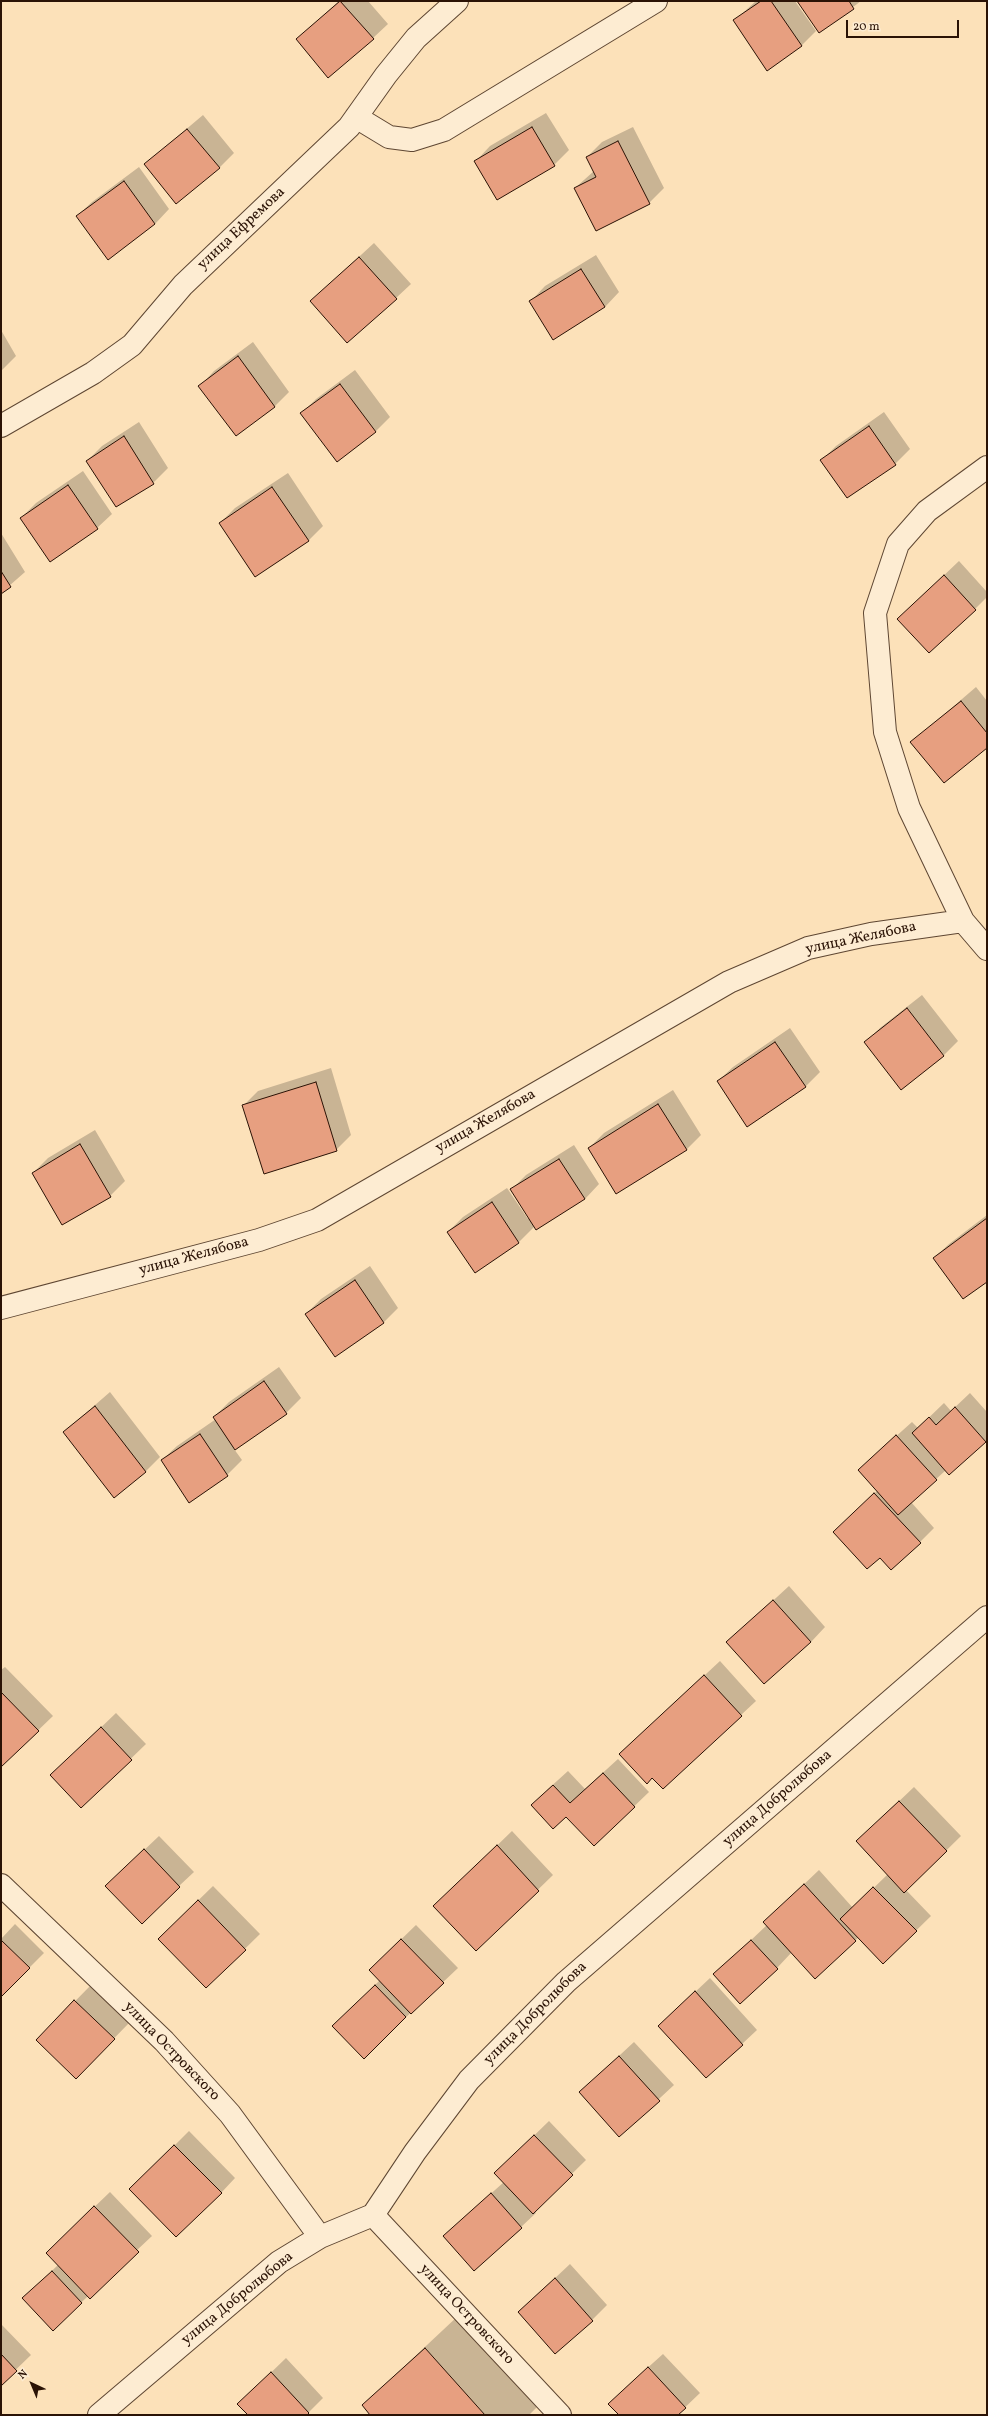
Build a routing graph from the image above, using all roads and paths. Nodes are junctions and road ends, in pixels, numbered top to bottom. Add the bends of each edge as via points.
1 (456, 1) edge
2 (656, 1) edge
3 (356, 117) junction
4 (1, 426) edge
5 (987, 467) edge
6 (963, 921) junction
7 (987, 949) edge
8 (1, 1308) edge
9 (987, 1617) edge
10 (1, 1885) edge
11 (373, 2215) junction
12 (320, 2237) junction
13 (100, 2415) edge
14 (560, 2415) edge

1 - 3 street, улица Ефремова via 416,38
2 - 3 street via 444,130 412,140 389,137
3 - 4 street, улица Ефремова via 349,127 183,285 132,345 94,373
5 - 6 street via 927,511 898,544 875,613 885,732 909,808
6 - 7 street
6 - 8 street, улица Желябова via 871,934 808,948 729,982 317,1220 259,1240
9 - 11 street, улица Добролюбова via 566,1982 469,2080 415,2152
10 - 12 street, улица Островского via 169,2047 230,2114
11 - 12 street, улица Добролюбова
11 - 14 street, улица Островского
12 - 13 street, улица Добролюбова via 279,2262

